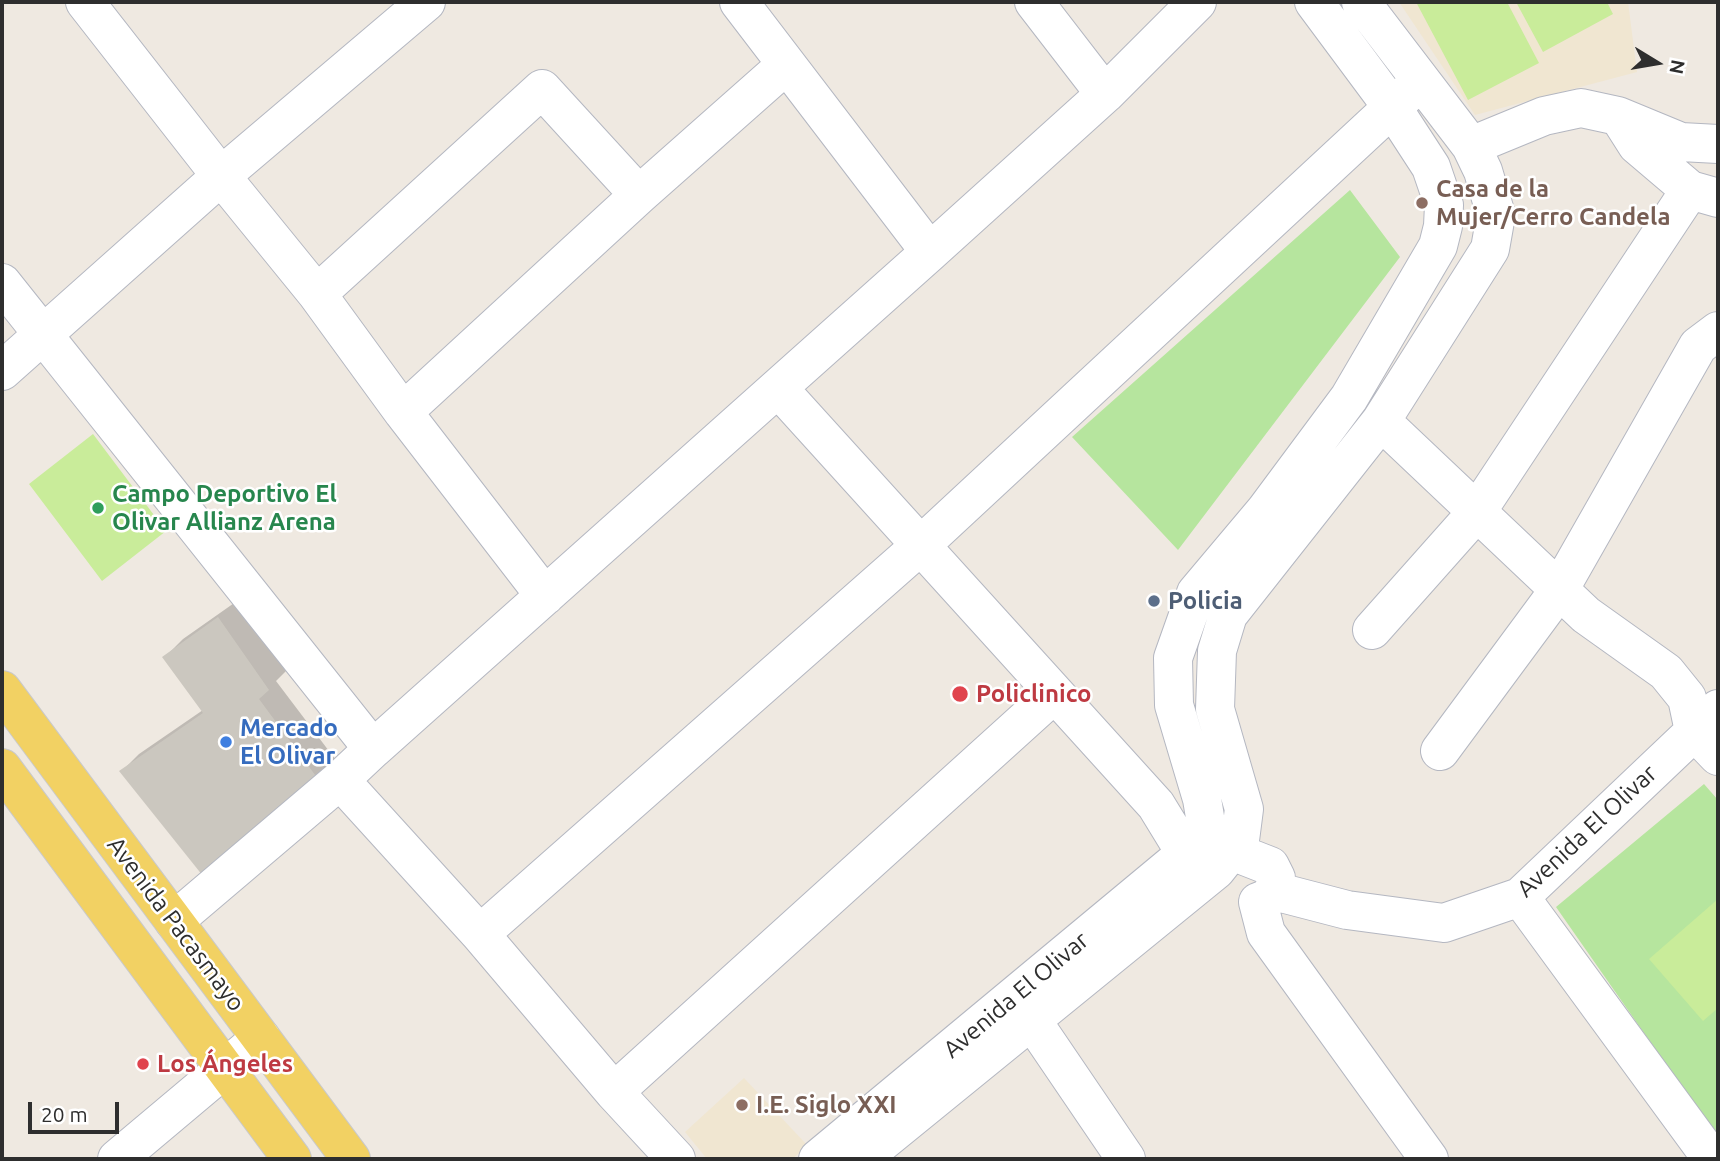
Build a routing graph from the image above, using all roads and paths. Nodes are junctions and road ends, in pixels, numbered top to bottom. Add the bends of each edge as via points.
1 (85, 2) edge
2 (426, 2) edge
3 (739, 2) edge
4 (1034, 2) edge
5 (1197, 2) edge
6 (1314, 2) edge
7 (1361, 2) edge
8 (386, 15) edge
9 (786, 65) junction
10 (1421, 80) junction
11 (1105, 94) junction
12 (1392, 107) junction
13 (1618, 116) junction
14 (1718, 144) edge
15 (1471, 146) junction
16 (221, 176) junction
17 (1704, 194) edge
18 (639, 195) junction
19 (930, 252) junction
20 (2, 283) edge
21 (317, 294) junction
22 (1718, 331) edge
23 (41, 335) junction
24 (2, 371) edge
25 (778, 388) junction
26 (403, 412) junction
27 (1381, 421) junction
28 (1476, 513) junction
29 (920, 546) junction
30 (1559, 590) junction
31 (545, 596) junction
32 (1372, 630) dead end
33 (2, 690) edge
34 (1054, 694) junction
35 (1710, 732) edge
36 (373, 749) junction
37 (1440, 751) dead end
38 (2, 768) edge
39 (340, 780) junction
40 (1236, 871) junction
41 (1520, 897) junction
42 (174, 921) junction
43 (480, 934) junction
44 (1023, 1008) junction
45 (261, 1038) junction
46 (224, 1069) junction
47 (614, 1092) junction
48 (117, 1159) edge
49 (292, 1159) edge
50 (351, 1159) edge
51 (676, 1159) edge
52 (820, 1159) edge
53 (861, 1159) edge
54 (1126, 1159) edge
55 (1429, 1159) edge
56 (1712, 1159) edge

1 - 16 street
2 - 8 street
3 - 9 street
4 - 11 street
5 - 11 street
6 - 12 street
7 - 10 street
8 - 16 street
9 - 18 street
9 - 19 street
10 - 12 street
10 - 15 street
11 - 19 street
12 - 29 street
12 - 40 street, Avenida El Olivar via 1431,167 1444,205 1438,246 1349,398 1265,511 1196,593 1173,658 1174,705 1206,823
13 - 14 street via 1681,142
13 - 15 street via 1581,108 1544,116
13 - 17 street via 1637,145
15 - 27 street via 1496,215 1490,249
16 - 21 street
16 - 23 street
17 - 28 street
18 - 21 street via 542,89
18 - 26 street
19 - 25 street
20 - 23 street
21 - 26 street
22 - 30 street via 1698,346
23 - 24 street
23 - 36 street
25 - 29 street
25 - 31 street
26 - 31 street
27 - 28 street
27 - 40 street via 1228,615 1217,651 1215,709 1244,809
28 - 30 street
28 - 32 street
29 - 34 street
29 - 43 street
30 - 35 street via 1665,672
30 - 37 street
31 - 36 street
33 - 42 main road, Avenida Pacasmayo
34 - 40 street via 1156,805
34 - 47 street
35 - 41 street, Avenida El Olivar
36 - 39 street
38 - 46 main road
39 - 42 street
39 - 43 street
40 - 41 street, Avenida El Olivar via 1347,911 1444,923
40 - 44 street, Avenida El Olivar
40 - 55 street via 1266,933
41 - 56 street
42 - 45 main road, Avenida Pacasmayo
43 - 47 street
44 - 52 street, Avenida El Olivar
44 - 53 street
44 - 54 street
45 - 46 street
45 - 50 main road, Avenida Pacasmayo
46 - 48 street
46 - 49 main road
47 - 51 street

